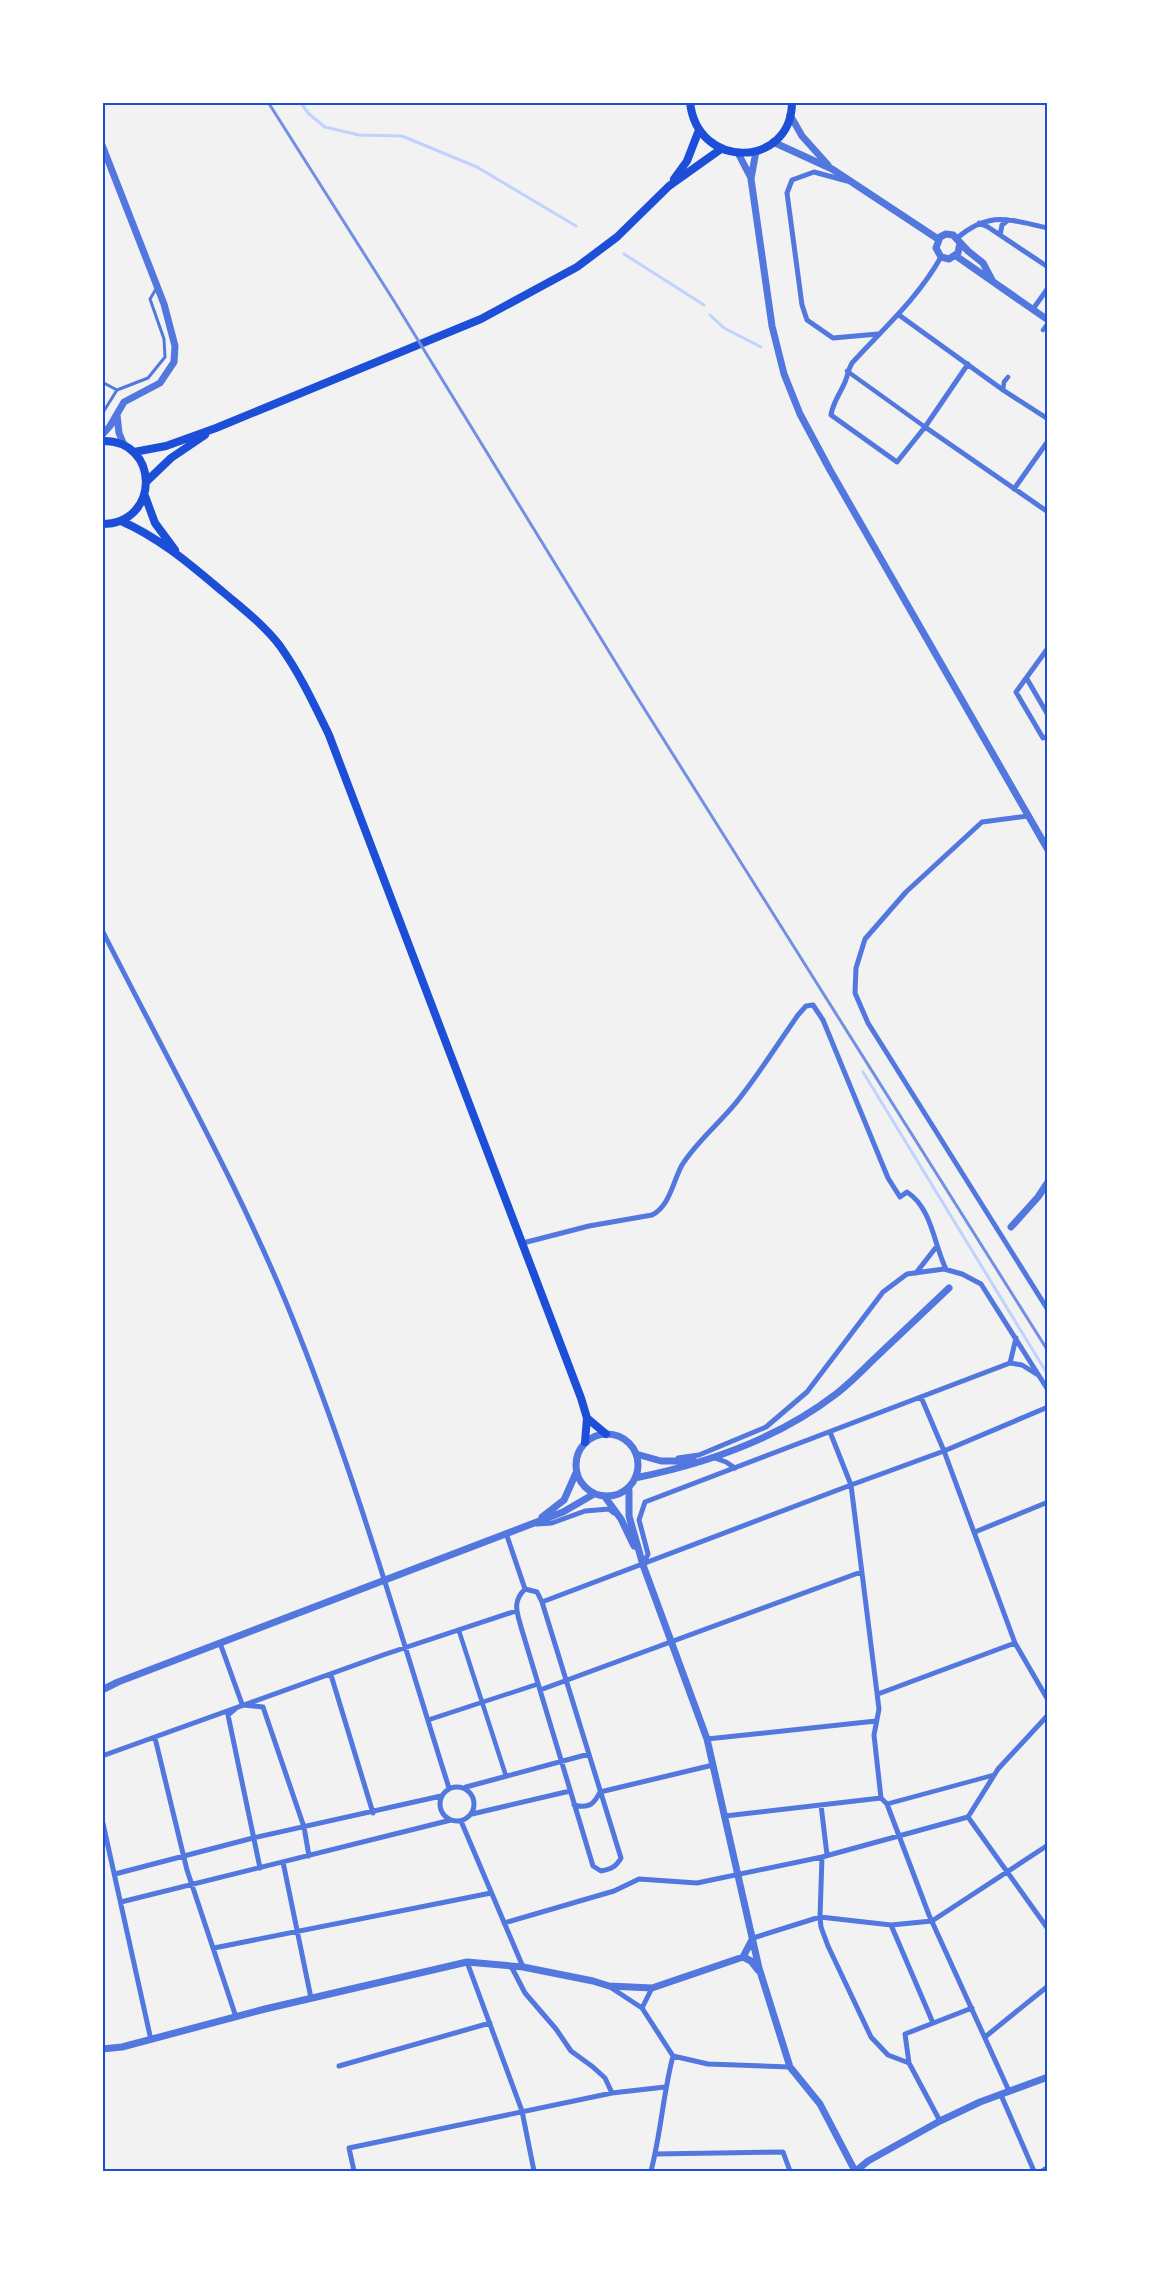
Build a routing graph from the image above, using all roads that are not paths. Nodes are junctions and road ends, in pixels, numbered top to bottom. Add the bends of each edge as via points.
1 (690, 102) edge
2 (792, 102) edge
3 (790, 115) junction
4 (699, 130) junction
5 (772, 142) junction
6 (102, 145) edge
7 (722, 149) junction
8 (756, 151) junction
9 (738, 153) junction
10 (832, 169) junction
11 (751, 179) junction
12 (849, 182) junction
13 (669, 186) junction
14 (1008, 220) junction
15 (979, 223) junction
16 (1048, 228) edge
17 (1000, 235) junction
18 (938, 239) junction
19 (958, 241) junction
20 (956, 256) junction
21 (941, 257) junction
22 (1048, 267) edge
23 (992, 280) junction
24 (157, 287) junction
25 (1048, 288) edge
26 (1034, 309) junction
27 (899, 315) junction
28 (1048, 322) edge
29 (1043, 330) dead end
30 (878, 334) junction
31 (968, 364) junction
32 (847, 371) junction
33 (1008, 377) dead end
34 (102, 382) edge
35 (117, 390) junction
36 (1003, 390) junction
37 (102, 414) edge
38 (117, 414) junction
39 (1048, 419) edge
40 (216, 428) junction
41 (925, 428) junction
42 (102, 435) edge
43 (102, 441) edge
44 (1048, 441) edge
45 (124, 445) junction
46 (134, 452) junction
47 (147, 481) junction
48 (1014, 489) junction
49 (145, 496) junction
50 (1048, 512) edge
51 (121, 522) junction
52 (102, 524) edge
53 (178, 555) junction
54 (1048, 648) edge
55 (1027, 679) junction
56 (1048, 715) edge
57 (1046, 737) edge
58 (1028, 816) junction
59 (1048, 850) edge
60 (102, 930) edge
61 (1048, 1182) edge
62 (1011, 1227) dead end
63 (523, 1243) junction
64 (937, 1246) junction
65 (946, 1269) junction
66 (916, 1273) junction
67 (949, 1288) dead end
68 (1048, 1310) edge
69 (1016, 1338) junction
70 (1010, 1363) junction
71 (1040, 1376) junction
72 (1048, 1390) edge
73 (921, 1397) junction
74 (1048, 1407) edge
75 (587, 1418) junction
76 (830, 1432) junction
77 (606, 1434) junction
78 (585, 1442) junction
79 (944, 1451) junction
80 (636, 1454) junction
81 (711, 1457) junction
82 (661, 1461) junction
83 (699, 1461) junction
84 (735, 1468) junction
85 (576, 1473) junction
86 (635, 1478) junction
87 (851, 1485) junction
88 (629, 1487) junction
89 (594, 1494) junction
90 (605, 1497) junction
91 (1048, 1502) edge
92 (621, 1519) junction
93 (532, 1524) junction
94 (975, 1532) junction
95 (506, 1533) junction
96 (643, 1564) junction
97 (861, 1572) junction
98 (384, 1580) junction
99 (525, 1590) junction
100 (542, 1602) junction
101 (516, 1611) junction
102 (459, 1631) junction
103 (672, 1641) junction
104 (1015, 1642) junction
105 (220, 1643) junction
106 (405, 1648) junction
107 (331, 1675) junction
108 (566, 1681) junction
109 (539, 1687) junction
110 (102, 1690) edge
111 (878, 1694) junction
112 (1048, 1700) edge
113 (482, 1702) junction
114 (242, 1704) junction
115 (1048, 1715) edge
116 (428, 1720) junction
117 (876, 1721) junction
118 (155, 1737) junction
119 (707, 1739) junction
120 (589, 1754) junction
121 (102, 1756) edge
122 (562, 1762) junction
123 (713, 1765) junction
124 (994, 1775) junction
125 (506, 1776) junction
126 (466, 1787) junction
127 (449, 1788) junction
128 (570, 1791) junction
129 (600, 1792) junction
130 (441, 1796) junction
131 (881, 1798) junction
132 (887, 1804) junction
133 (574, 1805) junction
134 (821, 1805) junction
135 (373, 1813) junction
136 (472, 1814) junction
137 (725, 1816) junction
138 (968, 1817) junction
139 (102, 1819) edge
140 (451, 1820) junction
141 (461, 1821) junction
142 (304, 1827) junction
143 (899, 1836) junction
144 (254, 1838) junction
145 (1048, 1845) edge
146 (183, 1856) junction
147 (309, 1856) junction
148 (825, 1856) junction
149 (283, 1862) junction
150 (260, 1868) junction
151 (1006, 1873) junction
152 (115, 1874) junction
153 (739, 1874) junction
154 (192, 1884) junction
155 (491, 1893) junction
156 (121, 1902) junction
157 (820, 1917) junction
158 (932, 1921) junction
159 (504, 1923) junction
160 (891, 1925) junction
161 (1048, 1929) edge
162 (297, 1931) junction
163 (753, 1938) junction
164 (214, 1948) junction
165 (743, 1957) junction
166 (467, 1962) junction
167 (511, 1966) junction
168 (523, 1967) junction
169 (763, 1977) junction
170 (609, 1986) junction
171 (1048, 1986) edge
172 (652, 1988) junction
173 (312, 1998) junction
174 (642, 2008) junction
175 (972, 2008) junction
176 (236, 2017) junction
177 (490, 2023) junction
178 (933, 2023) junction
179 (986, 2037) junction
180 (151, 2040) junction
181 (105, 2049) edge
182 (674, 2055) junction
183 (909, 2063) junction
184 (339, 2066) dead end
185 (790, 2067) junction
186 (1048, 2077) edge
187 (665, 2087) junction
188 (1009, 2091) junction
189 (612, 2093) junction
190 (1001, 2095) junction
191 (522, 2111) junction
192 (940, 2121) junction
193 (656, 2154) junction
194 (1048, 2167) edge
195 (354, 2171) edge
196 (534, 2171) edge
197 (651, 2171) edge
198 (790, 2171) edge
199 (855, 2171) edge
200 (1034, 2171) edge
201 (1042, 2171) edge

1 - 4 main road
2 - 3 main road
3 - 5 main road via 784,130
3 - 10 street via 802,136
4 - 7 main road
4 - 13 main road via 687,161
5 - 8 main road
5 - 10 street
6 - 24 street
7 - 9 main road
7 - 13 main road
8 - 9 main road
8 - 11 street
9 - 11 street
10 - 12 street
11 - 58 street via 772,326 784,374 800,414
12 - 18 street
12 - 30 street via 814,172 792,180 787,193 802,305 807,320 833,338
13 - 40 main road via 617,237 577,267 521,299
14 - 15 street via 996,218
14 - 16 street
14 - 17 street
15 - 17 street
15 - 19 street
17 - 22 street
18 - 19 street via 948,234
18 - 21 street via 936,248
19 - 20 street via 960,249
19 - 23 street via 983,263
20 - 21 street
20 - 23 street
21 - 27 street
23 - 26 street
24 - 35 lane via 150,299 164,339 165,357 148,378
24 - 38 street via 172,330 174,362 160,383 124,402
25 - 26 street
26 - 28 street
27 - 30 street
27 - 31 street
28 - 29 street
30 - 32 street
31 - 36 street
31 - 41 street
32 - 41 street
32 - 41 street via 831,415 897,462
33 - 36 street
34 - 35 lane
35 - 37 lane
36 - 39 street
38 - 42 street
38 - 45 street via 118,433
40 - 46 main road via 166,446
40 - 47 main road
41 - 48 street
43 - 45 main road
44 - 48 street
45 - 46 main road
46 - 47 main road
47 - 49 main road
48 - 50 street
49 - 51 main road
49 - 53 main road via 155,523
51 - 52 main road
51 - 53 main road via 145,532
53 - 63 main road via 260,623 304,683 329,735
54 - 55 street
55 - 56 street
55 - 57 street via 1017,693
58 - 59 street
58 - 68 street via 982,822 906,892 865,939 856,968 855,993 868,1023
60 - 98 street via 232,1186 294,1322
61 - 62 street
63 - 64 street via 658,1212 689,1154 742,1096 798,1015 806,1006 813,1005 823,1020 888,1178 900,1197 908,1192 915,1196
63 - 75 main road
64 - 65 street
64 - 66 street
65 - 66 street
65 - 69 street via 981,1284
66 - 82 street via 907,1274 883,1292 807,1392 766,1427 699,1455
67 - 81 street via 838,1393 761,1438
69 - 70 street
69 - 71 street
70 - 71 street
70 - 73 street
71 - 72 street
73 - 76 street
73 - 79 street
74 - 79 street
75 - 77 main road
75 - 78 main road
76 - 84 street
76 - 87 street
77 - 78 street
77 - 80 street via 626,1440
78 - 85 street via 576,1456
79 - 87 street
79 - 94 street
80 - 82 street
80 - 86 street
81 - 83 street
81 - 84 street
82 - 83 street
83 - 86 street
84 - 96 street via 645,1502 639,1520 648,1554
85 - 89 street via 583,1486
85 - 93 street via 564,1500
86 - 88 street
87 - 96 street
87 - 97 street
88 - 90 street
88 - 96 street via 629,1516
89 - 90 street
89 - 93 street
90 - 92 street
91 - 94 street
92 - 93 street via 609,1509 585,1510 552,1523
92 - 96 street
93 - 95 street
94 - 104 street
95 - 98 street
95 - 99 street
96 - 100 street
96 - 103 street
97 - 103 street
97 - 111 street
98 - 105 street
98 - 106 street
99 - 100 street via 537,1592
99 - 101 street via 519,1595
100 - 108 street
101 - 102 street
101 - 109 street
102 - 106 street
102 - 113 street
103 - 108 street
103 - 119 street
104 - 111 street
104 - 112 street
105 - 110 street
105 - 114 street
106 - 107 street
106 - 116 street
107 - 114 street
107 - 135 street
108 - 109 street
108 - 120 street
109 - 113 street
109 - 122 street
111 - 117 street
113 - 116 street
113 - 125 street
114 - 118 street
114 - 142 street via 263,1707
114 - 144 street via 228,1715
115 - 124 street
116 - 127 street
117 - 119 street
117 - 131 street
118 - 121 street
118 - 146 street
119 - 123 street
120 - 122 street
120 - 129 street
122 - 125 street
122 - 128 street
123 - 129 street
123 - 137 street
124 - 132 street
124 - 138 street
125 - 126 street
126 - 127 street
126 - 136 street via 475,1808
127 - 130 street
128 - 133 street
128 - 136 street
129 - 133 street via 589,1806
129 - 133 street via 621,1858 616,1866 601,1871 593,1866
130 - 135 street
130 - 140 street via 440,1808
131 - 132 street
131 - 134 street
132 - 143 street
134 - 137 street
134 - 148 street
135 - 142 street
136 - 141 street
137 - 153 street
138 - 143 street
138 - 151 street
139 - 152 street
140 - 141 street
140 - 147 street
141 - 155 street
142 - 144 street
142 - 147 street
143 - 148 street
143 - 158 street
144 - 146 street
144 - 150 street
145 - 151 street
146 - 152 street
146 - 154 street
147 - 149 street
148 - 153 street
148 - 157 street
149 - 150 street
149 - 162 street
150 - 154 street
151 - 158 street
151 - 161 street
152 - 156 street
153 - 159 street via 697,1883 639,1880
153 - 163 street
154 - 156 street
154 - 164 street
155 - 159 street
155 - 162 street
156 - 180 street
157 - 160 street
157 - 163 street
157 - 183 street via 828,1946 871,2037 888,2055
158 - 160 street
158 - 175 street
159 - 168 street
160 - 178 street
162 - 164 street
162 - 173 street
163 - 165 street
163 - 169 street
164 - 176 street
165 - 169 street via 752,1961
165 - 172 street
166 - 167 street
166 - 173 street
166 - 177 street
167 - 168 street
167 - 189 street via 525,1993 571,2050 605,2078
168 - 170 street
169 - 185 street
170 - 172 street
170 - 174 street
171 - 179 street
172 - 174 street
173 - 176 street
174 - 182 street
175 - 178 street
175 - 179 street
176 - 180 street
177 - 184 street
177 - 191 street
178 - 183 street via 905,2034
179 - 188 street
180 - 181 street
182 - 185 street via 708,2064
182 - 187 street
183 - 192 street
185 - 199 street via 820,2104
186 - 188 street
187 - 189 street
187 - 193 street
188 - 190 street
189 - 191 street
190 - 192 street
190 - 200 street
191 - 195 street via 349,2148
191 - 196 street
192 - 199 street
193 - 197 street
193 - 198 street via 783,2152
194 - 201 street

